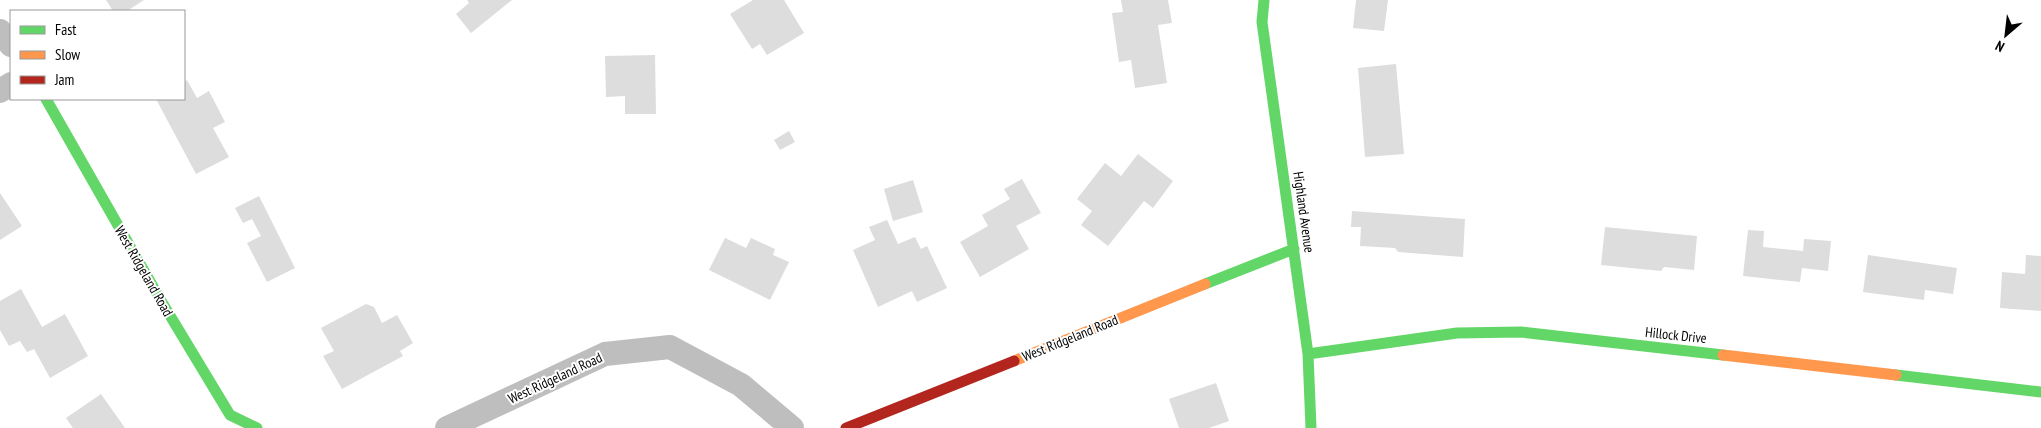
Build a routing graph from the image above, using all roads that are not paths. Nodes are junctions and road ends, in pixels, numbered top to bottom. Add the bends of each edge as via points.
1 (1264, 0) edge
2 (0, 31) edge
3 (10, 45) edge
4 (47, 100) edge
5 (1294, 249) junction
6 (1308, 354) junction
7 (2041, 392) edge
8 (257, 428) edge
9 (447, 428) edge
10 (792, 428) edge
11 (846, 428) edge
12 (1311, 428) edge

1 - 5 street, Highland Avenue via 1262,22
2 - 3 street
4 - 8 street, West Ridgeland Road via 230,415
5 - 6 street, Highland Avenue
5 - 11 street, West Ridgeland Road
6 - 7 street, Hillock Drive via 1458,333 1521,332
6 - 12 street, Highland Avenue
9 - 10 street, West Ridgeland Road via 605,354 670,347 741,385

